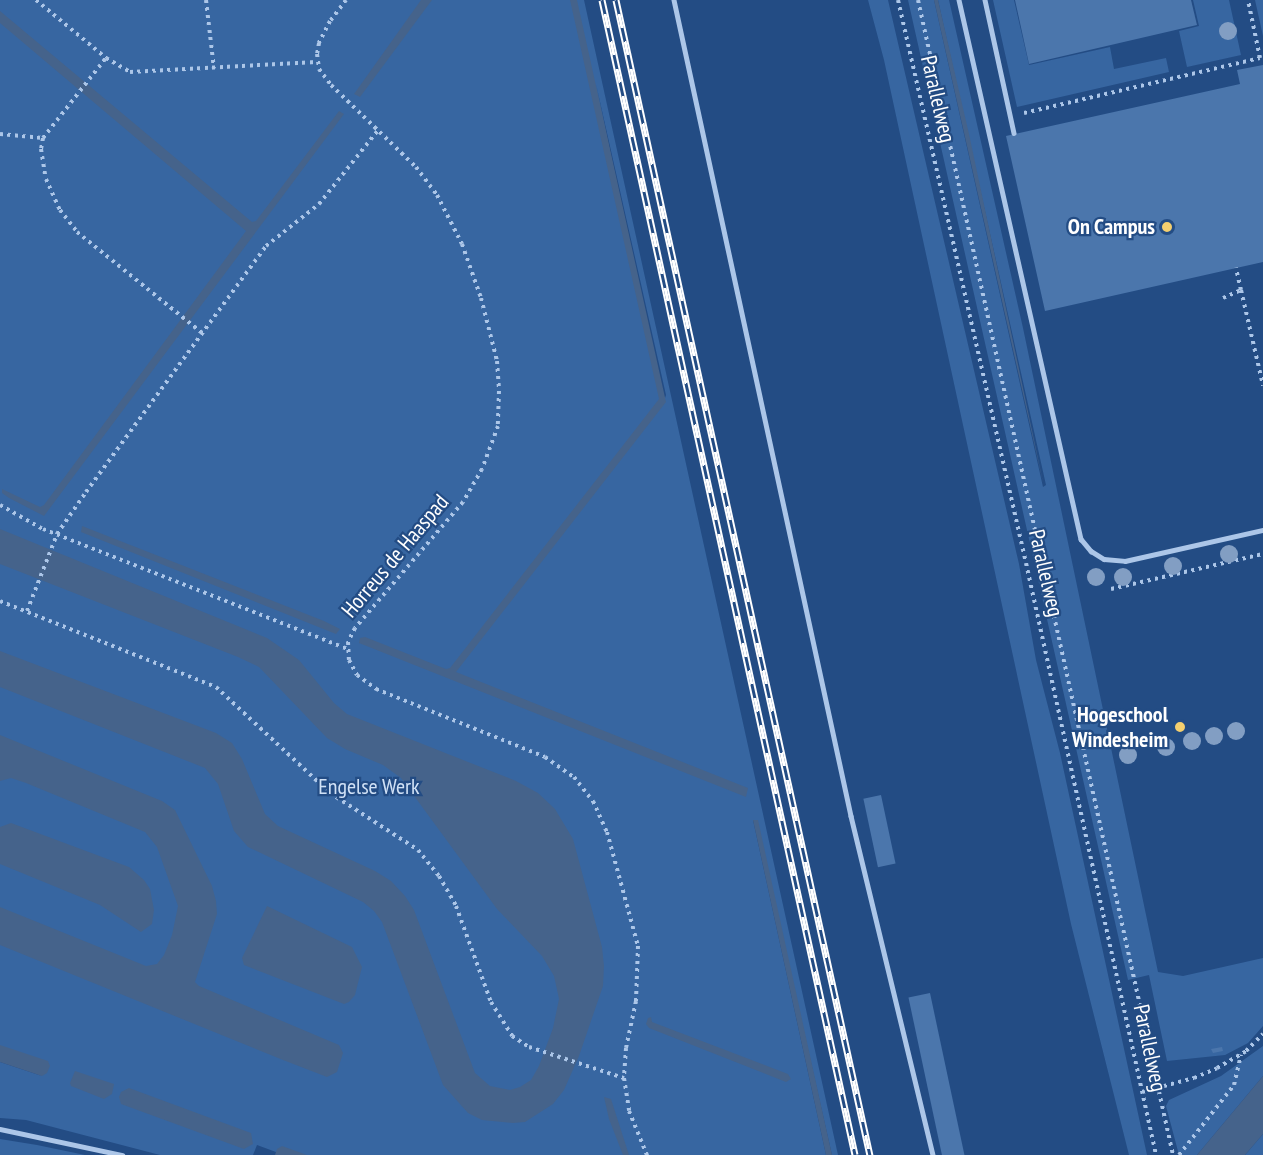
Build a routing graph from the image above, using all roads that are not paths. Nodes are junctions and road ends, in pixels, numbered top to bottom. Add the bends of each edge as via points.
1 (674, 0) edge
2 (959, 0) edge
3 (985, 0) edge
4 (1014, 133) dead end
5 (1263, 530) edge
6 (0, 1129) edge
7 (122, 1155) edge
8 (933, 1155) edge

1 - 8 lane via 851,816
2 - 5 lane via 1081,539 1104,559 1125,561
3 - 4 lane
6 - 7 lane

